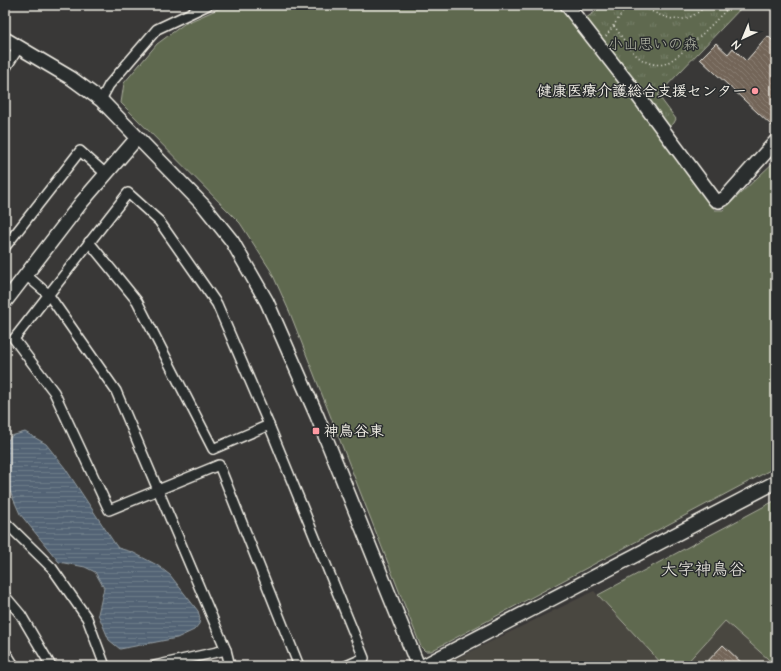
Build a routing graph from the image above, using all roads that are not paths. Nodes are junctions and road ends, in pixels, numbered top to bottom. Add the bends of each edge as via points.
1 (208, 5) edge
2 (567, 5) edge
3 (5, 39) edge
4 (19, 47) junction
5 (5, 69) edge
6 (101, 100) junction
7 (137, 138) junction
8 (775, 143) edge
9 (106, 174) junction
10 (89, 242) junction
11 (5, 247) edge
12 (26, 275) junction
13 (48, 294) junction
14 (5, 302) edge
15 (270, 425) junction
16 (776, 482) edge
17 (158, 491) junction
18 (5, 522) edge
19 (5, 596) edge
20 (226, 650) junction
21 (5, 655) edge
22 (12, 666) edge
23 (50, 666) edge
24 (105, 666) edge
25 (154, 666) edge
26 (230, 666) edge
27 (300, 666) edge
28 (346, 666) edge
29 (418, 666) edge
30 (423, 666) edge

1 - 6 street via 157,29 109,85
2 - 8 street via 715,200 725,198
3 - 4 street
4 - 5 street
4 - 6 street via 87,88
6 - 7 street
7 - 9 street
7 - 29 street via 204,206 232,241 260,289 317,416
9 - 11 street via 80,151
9 - 12 street
10 - 13 street
10 - 15 street via 137,300 213,449
10 - 15 street via 128,192 158,221 217,304
12 - 13 street
12 - 14 street
13 - 17 street via 116,392
13 - 17 street via 14,339 54,392 109,510
15 - 28 street via 364,658
16 - 30 street
17 - 20 street
17 - 27 street via 219,465
18 - 24 street via 52,568 87,618
19 - 23 street via 21,615
20 - 25 street
20 - 26 street
21 - 22 street

